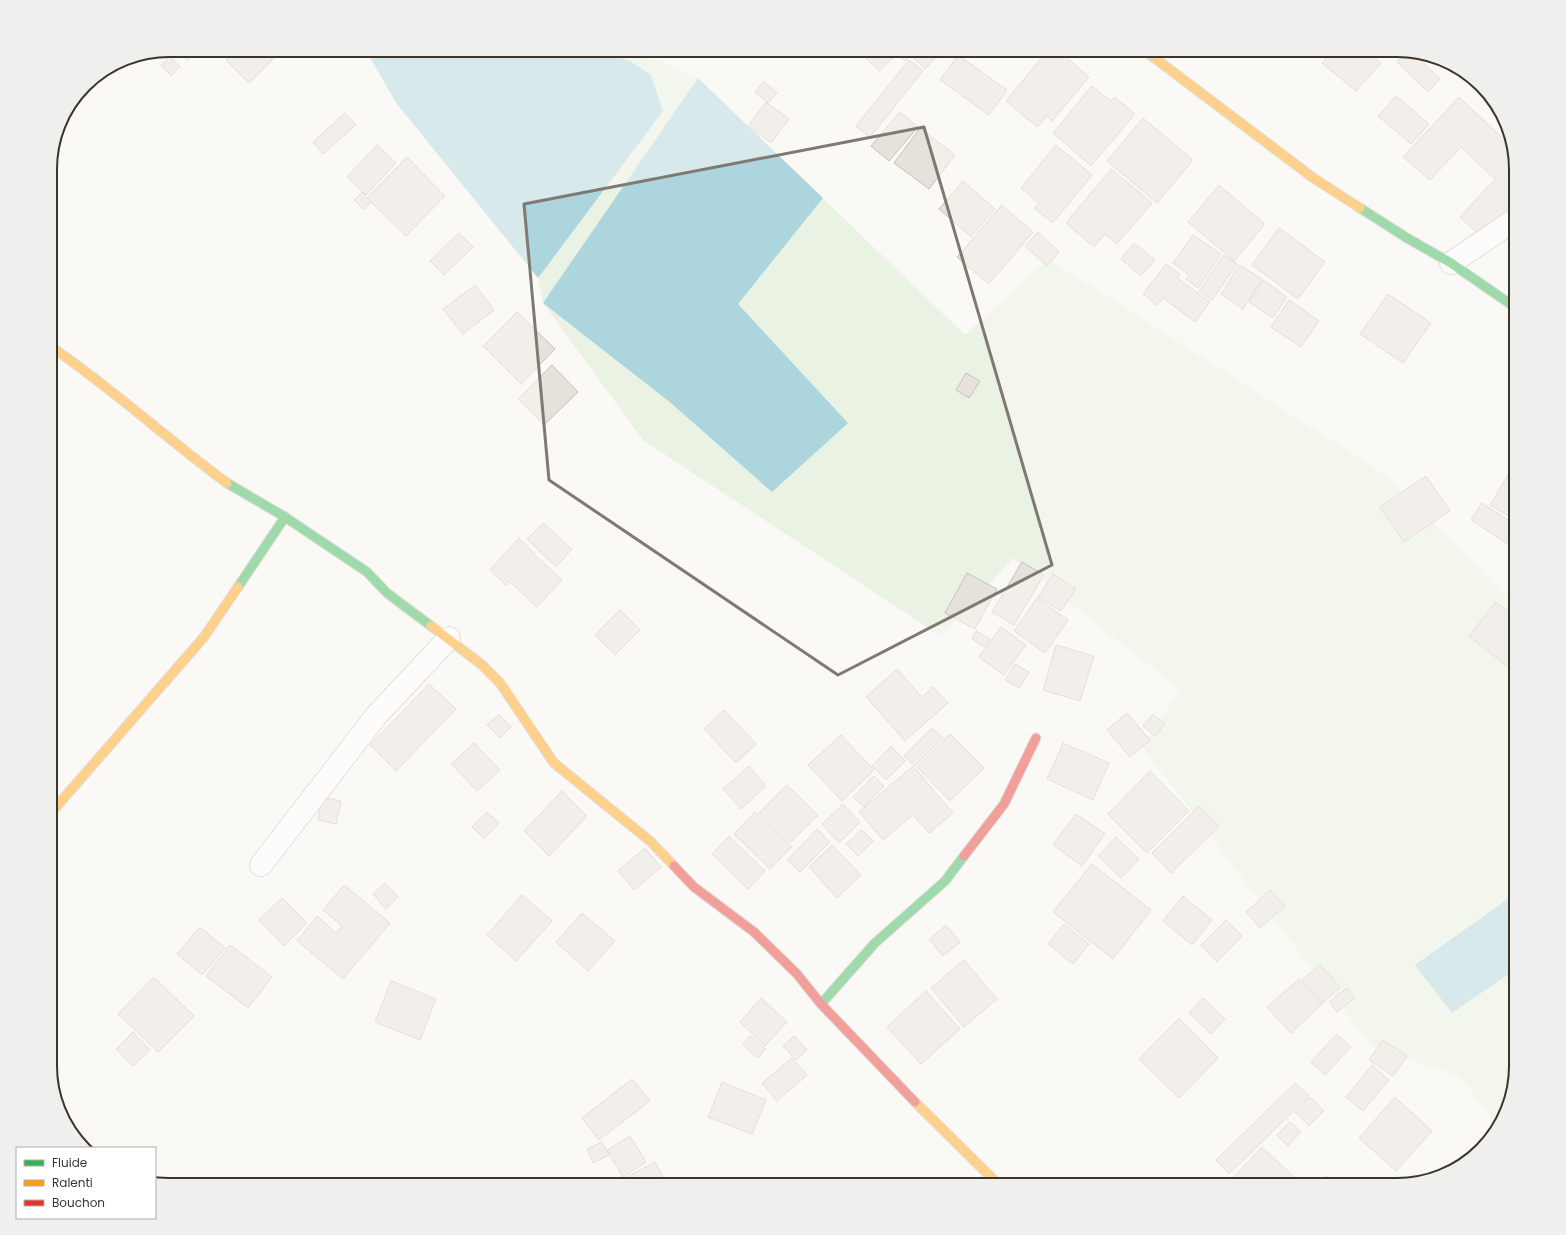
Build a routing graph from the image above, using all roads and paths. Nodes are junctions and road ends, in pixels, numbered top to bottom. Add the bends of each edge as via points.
1 (1153, 57) edge
2 (1509, 224) edge
3 (1451, 263) junction
4 (1509, 303) edge
5 (57, 351) edge
6 (285, 518) junction
7 (449, 638) junction
8 (1036, 738) dead end
9 (57, 806) edge
10 (261, 865) dead end
11 (821, 1004) junction
12 (992, 1178) edge

1 - 3 street via 1312,177
2 - 3 street
3 - 4 street
5 - 6 street via 85,370 226,483
6 - 7 street via 367,572 387,593
6 - 9 street via 204,637
7 - 10 street via 376,716
7 - 11 street via 500,683 554,763 650,841 694,887 754,932 797,974
8 - 11 street via 1004,804 945,881 875,943
11 - 12 street

